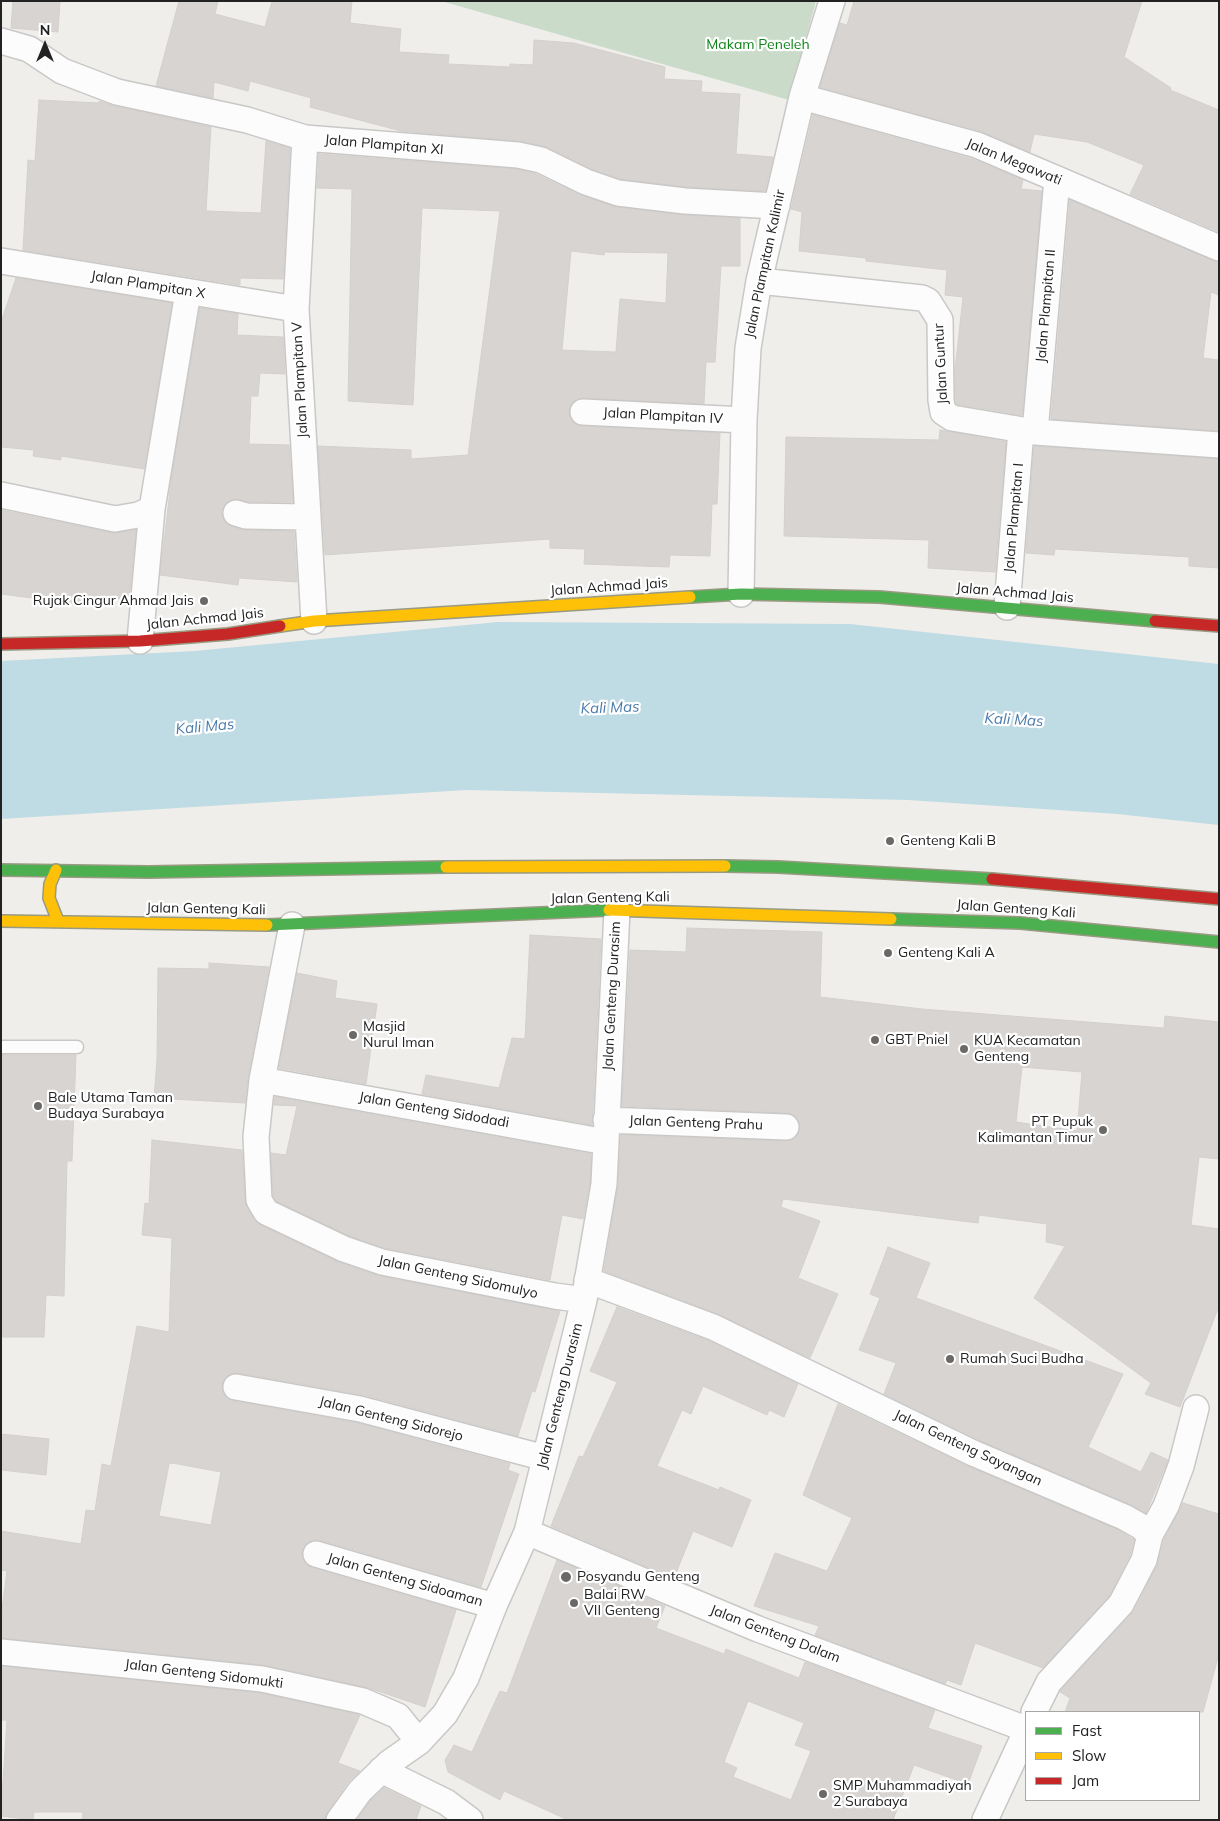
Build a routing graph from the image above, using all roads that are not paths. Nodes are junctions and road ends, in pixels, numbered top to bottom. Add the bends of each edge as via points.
1 (832, 1) edge
2 (1, 41) edge
3 (802, 97) junction
4 (305, 138) junction
5 (1057, 179) junction
6 (777, 206) junction
7 (1219, 248) edge
8 (1, 261) edge
9 (759, 280) junction
10 (188, 292) junction
11 (296, 309) junction
12 (583, 412) dead end
13 (744, 420) junction
14 (1028, 431) junction
15 (1219, 445) edge
16 (1, 495) edge
17 (152, 508) junction
18 (236, 513) dead end
19 (307, 517) junction
20 (741, 594) junction
21 (1007, 607) junction
22 (314, 621) junction
23 (1219, 626) edge
24 (140, 641) junction
25 (1, 644) edge
26 (1, 870) edge
27 (56, 870) junction
28 (1219, 899) edge
29 (617, 910) junction
30 (1, 921) edge
31 (58, 921) junction
32 (292, 925) junction
33 (1219, 942) edge
34 (1, 1047) edge
35 (78, 1047) dead end
36 (262, 1080) junction
37 (786, 1127) dead end
38 (606, 1131) junction
39 (585, 1290) junction
40 (236, 1387) dead end
41 (1196, 1408) dead end
42 (545, 1458) junction
43 (527, 1532) junction
44 (1150, 1535) junction
45 (316, 1554) dead end
46 (494, 1606) junction
47 (1, 1652) edge
48 (1034, 1711) edge
49 (1025, 1731) edge
50 (1025, 1733) edge
51 (419, 1742) junction
52 (381, 1770) junction
53 (339, 1820) edge
54 (470, 1820) edge
55 (985, 1820) edge

1 - 3 street, Jalan Plampitan Kalimir
2 - 4 street, Jalan Plampitan XI via 29,49 62,71 117,92 246,120
3 - 5 street, Jalan Megawati via 977,145
3 - 6 street, Jalan Plampitan Kalimir
4 - 6 street, Jalan Plampitan XI via 518,155 541,160 618,194
4 - 11 street, Jalan Plampitan V
5 - 7 street, Jalan Megawati
5 - 14 street, Jalan Plampitan II
6 - 9 street, Jalan Plampitan Kalimir
8 - 10 street, Jalan Plampitan X
9 - 13 street, Jalan Plampitan Kalimir via 748,348
9 - 14 street, Jalan Guntur via 922,298 940,320 943,412 952,418
10 - 11 street, Jalan Plampitan X
10 - 17 street
11 - 19 street, Jalan Plampitan V
12 - 13 street, Jalan Plampitan IV
13 - 20 street, Jalan Plampitan Kalimir
14 - 15 street, Jalan Guntur
14 - 21 street, Jalan Plampitan I
16 - 17 street via 115,519 138,515
17 - 24 street
18 - 19 street
19 - 22 street, Jalan Plampitan V
20 - 21 main road, Jalan Achmad Jais via 879,597
20 - 22 main road, Jalan Achmad Jais
21 - 23 main road, Jalan Achmad Jais
22 - 24 main road, Jalan Achmad Jais via 228,634
24 - 25 main road, Jalan Achmad Jais
26 - 27 main road, Jalan Genteng Kali
27 - 28 main road, Jalan Genteng Kali via 148,872 607,865 778,867 975,878
27 - 31 main road via 49,898
29 - 32 main road, Jalan Genteng Kali
29 - 33 main road, Jalan Genteng Kali via 1020,923
29 - 38 street, Jalan Genteng Durasim
30 - 31 main road, Jalan Genteng Kali
31 - 32 main road, Jalan Genteng Kali
32 - 36 street, Jalan Genteng Sidomulyo
34 - 35 lane
36 - 38 street, Jalan Genteng Sidodadi
36 - 39 street, Jalan Genteng Sidomulyo via 256,1137 259,1200 266,1212 344,1249 382,1262 555,1296
37 - 38 street, Jalan Genteng Prahu
38 - 39 street, Jalan Genteng Durasim via 604,1184
39 - 42 street, Jalan Genteng Durasim
39 - 44 street, Jalan Genteng Sayangan via 714,1327 973,1453 1124,1517
40 - 42 street, Jalan Genteng Sidorejo via 360,1409
41 - 44 street via 1182,1466
42 - 43 street, Jalan Genteng Durasim
43 - 46 street, Jalan Genteng Durasim
43 - 49 street, Jalan Genteng Dalam via 758,1629
44 - 48 street via 1144,1560 1121,1604 1048,1682
45 - 46 street, Jalan Genteng Sidoaman
46 - 51 street, Jalan Genteng Durasim via 466,1678 446,1714
47 - 51 street, Jalan Genteng Sidomukti via 262,1679 363,1701 398,1716
50 - 55 street
51 - 52 street, Jalan Genteng Durasim
52 - 53 street, Jalan Genteng Durasim via 360,1791
52 - 54 street via 446,1802

